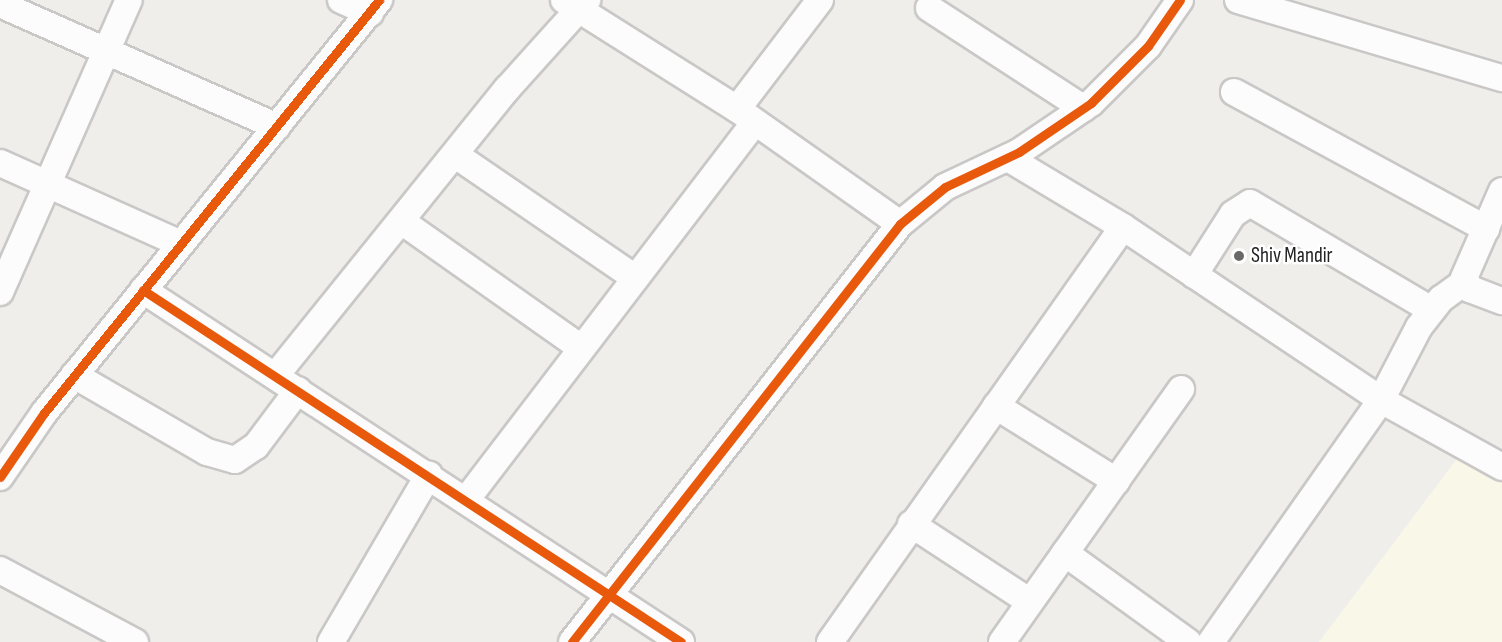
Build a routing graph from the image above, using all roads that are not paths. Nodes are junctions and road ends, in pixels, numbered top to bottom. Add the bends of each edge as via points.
1 (129, 0) edge
2 (341, 0) edge
3 (820, 0) edge
4 (1180, 0) edge
5 (1238, 0) edge
6 (577, 3) edge
7 (0, 4) edge
8 (374, 6) edge
9 (929, 8) dead end
10 (107, 51) junction
11 (1502, 78) edge
12 (1234, 92) dead end
13 (1083, 108) junction
14 (746, 116) junction
15 (277, 127) junction
16 (457, 156) junction
17 (1008, 158) junction
18 (0, 163) edge
19 (47, 184) junction
20 (1502, 191) edge
21 (404, 222) junction
22 (900, 224) junction
23 (1123, 227) junction
24 (1486, 229) junction
25 (179, 243) junction
26 (1194, 275) junction
27 (635, 278) junction
28 (1464, 282) junction
29 (143, 290) junction
30 (0, 292) edge
31 (1502, 301) edge
32 (1432, 310) junction
33 (581, 348) junction
34 (74, 375) junction
35 (276, 375) junction
36 (1181, 389) dead end
37 (298, 390) junction
38 (1381, 400) junction
39 (996, 406) junction
40 (1502, 467) edge
41 (429, 474) junction
42 (0, 477) edge
43 (1116, 481) junction
44 (466, 500) junction
45 (911, 525) junction
46 (1065, 553) junction
47 (0, 570) edge
48 (609, 596) junction
49 (1030, 602) junction
50 (135, 642) edge
51 (331, 642) edge
52 (572, 642) edge
53 (681, 642) edge
54 (830, 642) edge
55 (1002, 642) edge
56 (1188, 642) edge
57 (1211, 642) edge

1 - 10 street
2 - 8 street
3 - 14 street
4 - 13 street via 1148,46
5 - 11 street
6 - 14 street
6 - 16 street
7 - 10 street
8 - 15 street
9 - 13 street
10 - 15 street
10 - 19 street
12 - 24 street
13 - 17 street
14 - 22 street
14 - 27 street
15 - 25 street
16 - 21 street
16 - 27 street
17 - 22 street via 945,187
17 - 23 street
18 - 19 street
19 - 25 street
19 - 30 street
20 - 24 street
21 - 33 street
21 - 35 street
22 - 48 street
23 - 26 street
23 - 39 street
24 - 28 street
25 - 29 street
26 - 32 street via 1233,214 1250,203
26 - 38 street
27 - 33 street
28 - 31 street
28 - 32 street
29 - 34 street
29 - 35 street
32 - 38 street
33 - 44 street
34 - 37 street via 207,452 235,460 256,446
34 - 42 street
35 - 37 street
36 - 43 street
37 - 41 street
38 - 40 street
38 - 57 street
39 - 43 street
39 - 45 street
41 - 44 street
41 - 51 street
43 - 46 street
44 - 48 street
45 - 49 street
45 - 54 street
46 - 49 street
46 - 56 street
47 - 50 street
48 - 52 street
48 - 53 street
49 - 55 street

